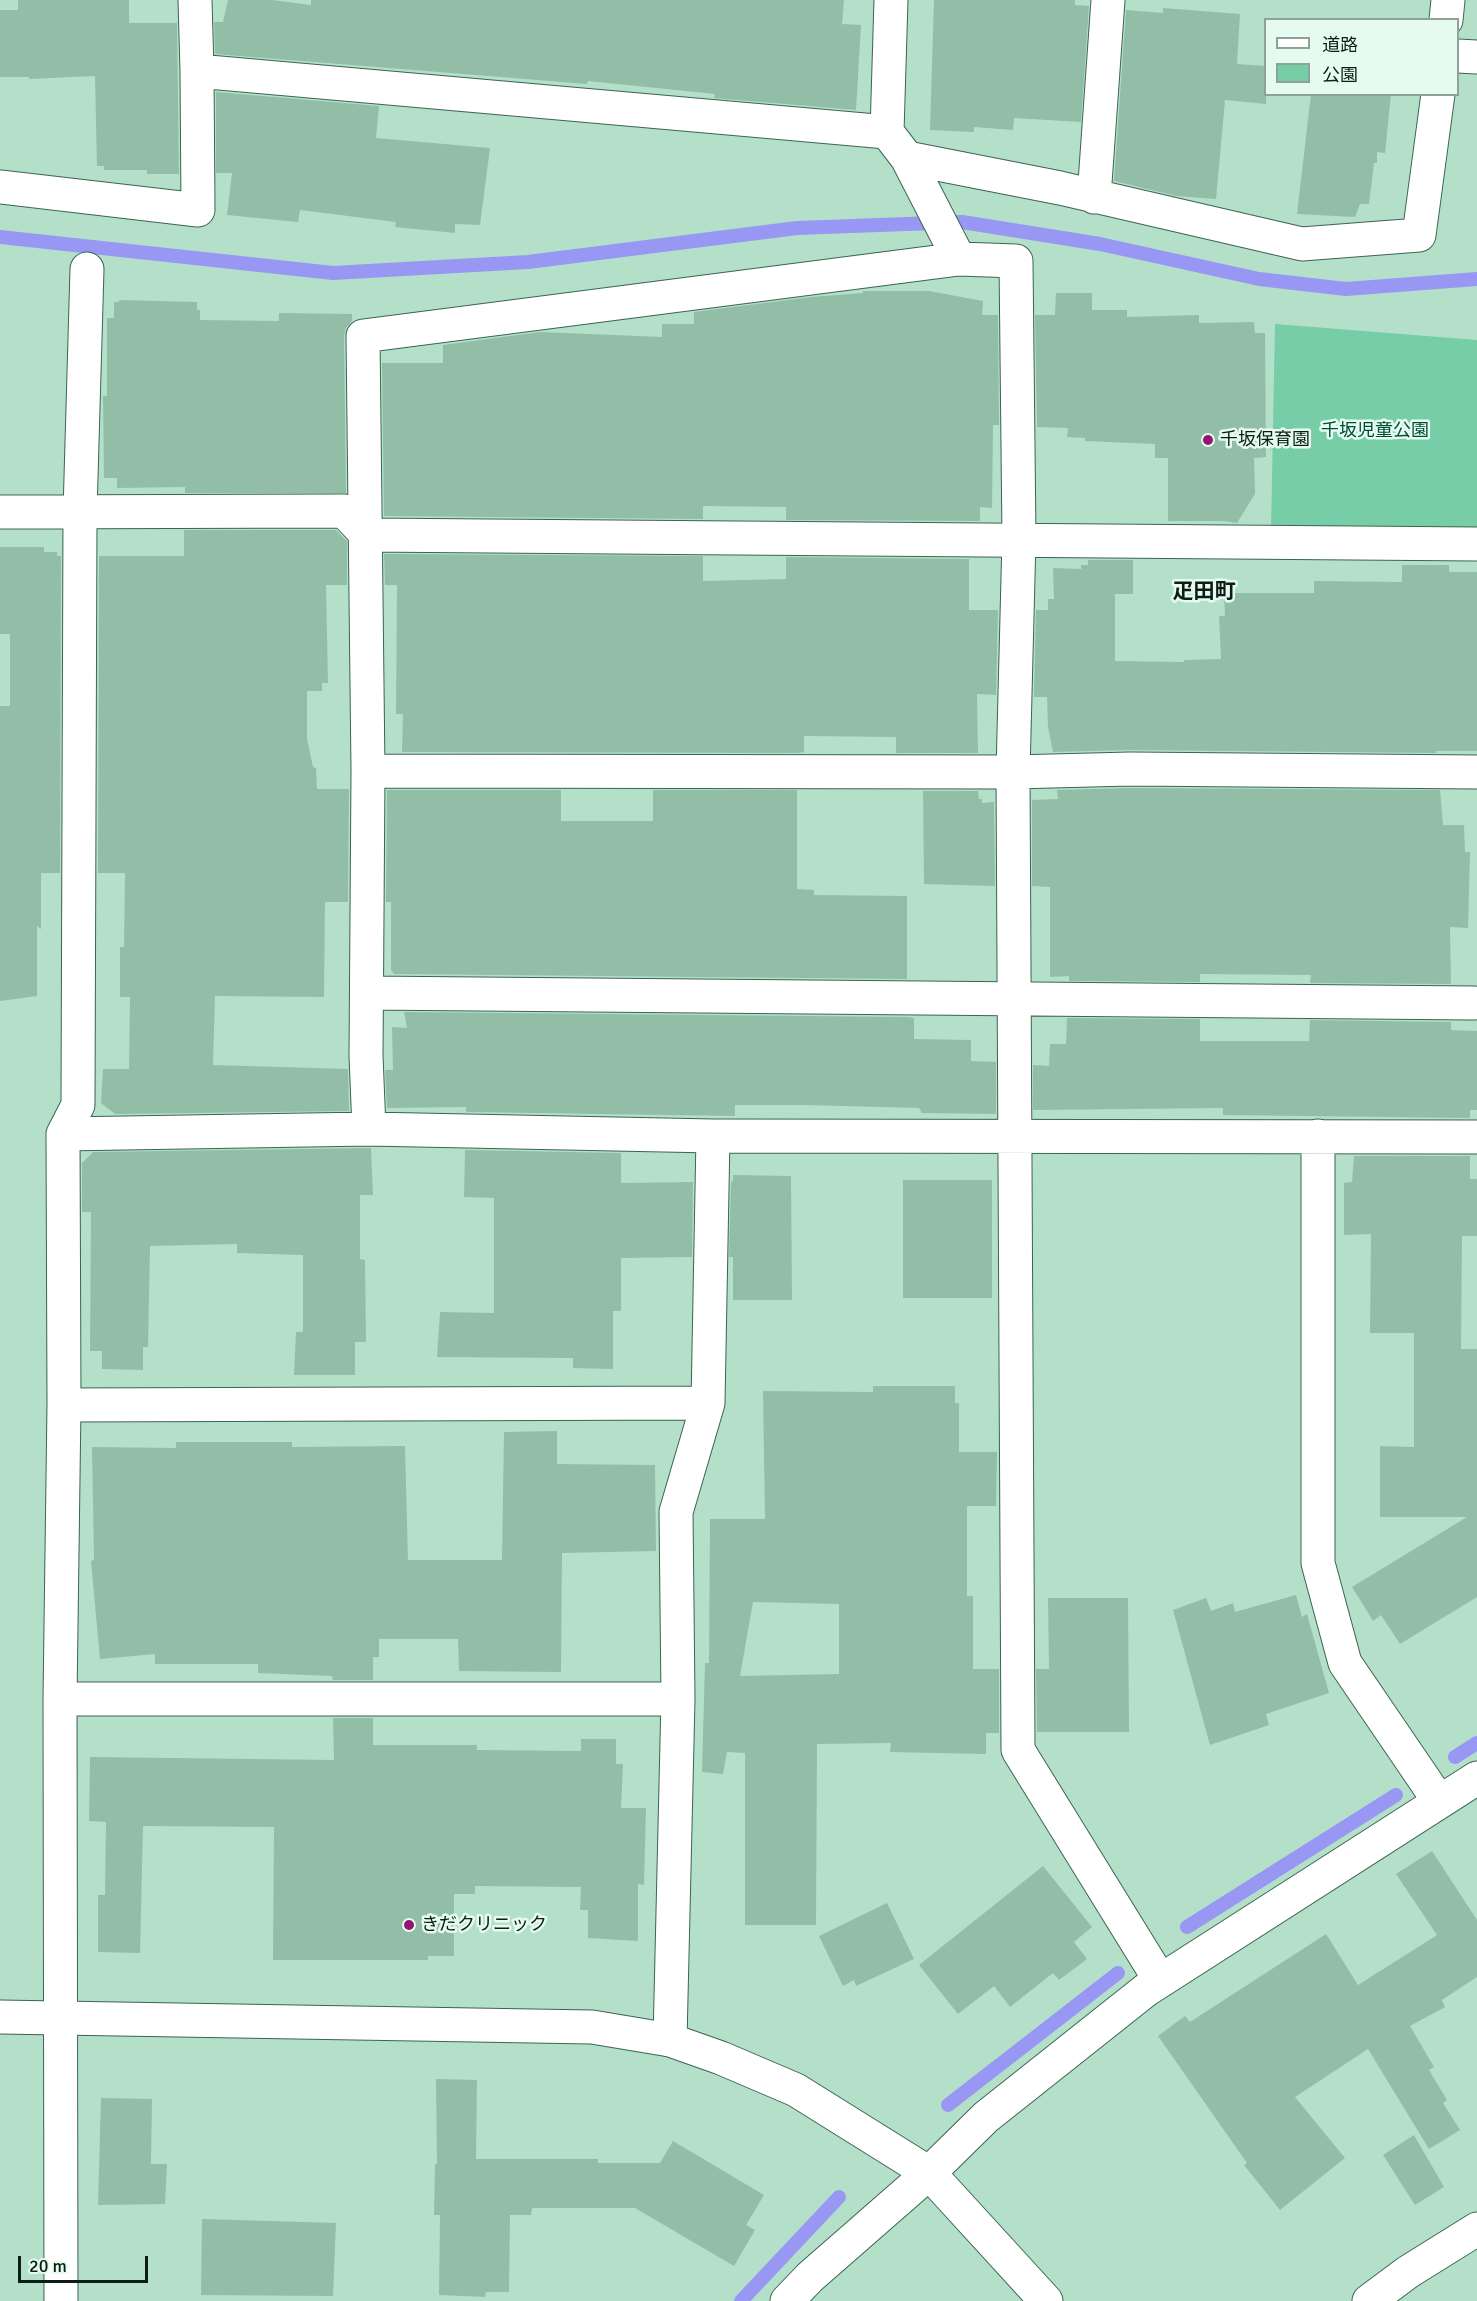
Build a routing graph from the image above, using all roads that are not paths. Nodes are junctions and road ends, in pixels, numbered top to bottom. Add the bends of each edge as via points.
1 (195, 0) edge
2 (891, 0) edge
3 (1108, 0) edge
4 (1448, 0) edge
5 (1446, 18) edge
6 (1459, 56) edge
7 (1477, 57) edge
8 (197, 71) junction
9 (1438, 96) edge
10 (887, 132) junction
11 (907, 158) junction
12 (0, 187) edge
13 (1094, 197) junction
14 (952, 247) junction
15 (87, 269) dead end
16 (0, 512) edge
17 (80, 512) junction
18 (367, 535) junction
19 (1019, 539) junction
20 (1477, 544) edge
21 (368, 771) junction
22 (1013, 772) junction
23 (1477, 772) edge
24 (368, 993) junction
25 (1016, 997) junction
26 (1474, 1003) dead end
27 (369, 1129) junction
28 (63, 1134) junction
29 (713, 1136) junction
30 (1318, 1136) junction
31 (1477, 1137) edge
32 (1016, 1138) junction
33 (708, 1403) junction
34 (64, 1405) junction
35 (60, 1699) junction
36 (678, 1699) junction
37 (1477, 1778) edge
38 (1439, 1801) junction
39 (1160, 1980) junction
40 (0, 2017) edge
41 (60, 2017) junction
42 (670, 2040) junction
43 (929, 2173) junction
44 (1477, 2229) edge
45 (61, 2301) edge
46 (788, 2301) edge
47 (1046, 2301) edge
48 (1369, 2301) edge

1 - 8 street
2 - 10 street
3 - 13 street
4 - 5 street
6 - 7 street
8 - 10 street
8 - 12 street via 198,210
9 - 13 street via 1419,235 1302,244
10 - 11 street
11 - 13 street
11 - 14 street
14 - 18 street via 363,336
14 - 19 street via 1016,261
15 - 17 street
16 - 17 street
17 - 18 street via 344,511
17 - 28 street via 78,1105
18 - 19 street
18 - 21 street
19 - 20 street
19 - 22 street
21 - 22 street
21 - 24 street
22 - 23 street
22 - 25 street
24 - 25 street
24 - 27 street
25 - 26 street
25 - 32 street
27 - 28 street
27 - 29 street
28 - 34 street
29 - 32 street
29 - 33 street
30 - 31 street
30 - 32 street
30 - 38 street via 1318,1563 1345,1664
32 - 39 street via 1018,1750
33 - 34 street
33 - 36 street via 676,1512
34 - 35 street
35 - 36 street
35 - 41 street
36 - 42 street
37 - 38 street
38 - 39 street
39 - 43 street via 986,2117
40 - 41 street
41 - 42 street via 592,2027
41 - 45 street
42 - 43 street via 796,2090
43 - 46 street
43 - 47 street
44 - 48 street

